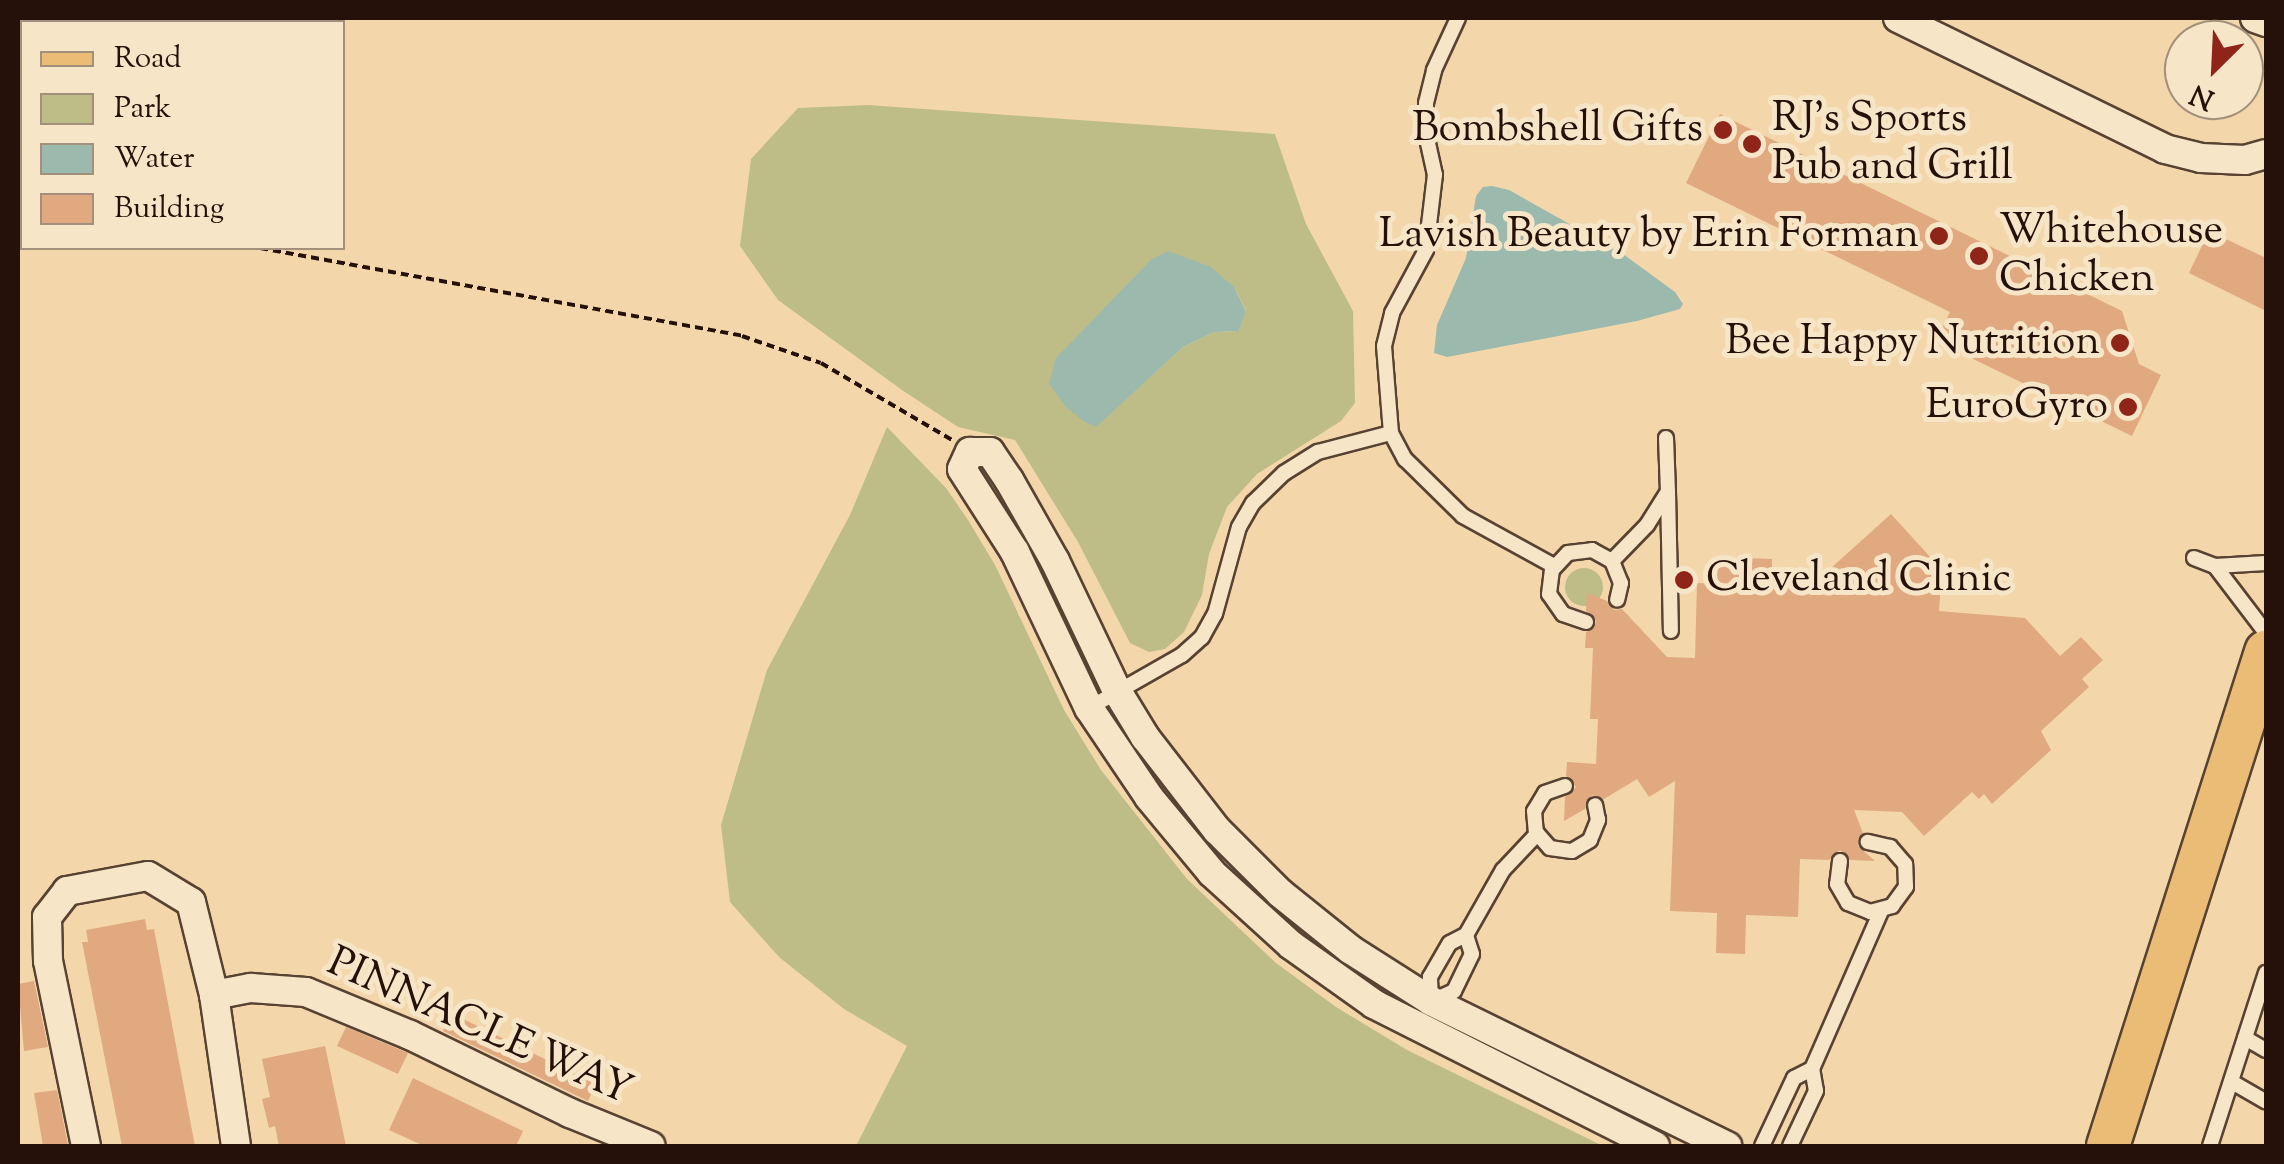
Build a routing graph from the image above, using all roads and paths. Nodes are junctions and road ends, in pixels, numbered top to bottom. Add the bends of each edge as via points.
1 (1458, 18) edge
2 (1898, 18) edge
3 (2256, 18) edge
4 (2266, 22) edge
5 (2259, 163) edge
6 (271, 250) edge
7 (1390, 434) junction
8 (1666, 438) dead end
9 (970, 452) junction
10 (1668, 492) junction
11 (2194, 558) dead end
12 (1612, 561) junction
13 (2266, 564) edge
14 (1554, 566) junction
15 (2215, 566) junction
16 (1618, 600) dead end
17 (1586, 622) dead end
18 (1672, 631) dead end
19 (2266, 633) edge
20 (2266, 652) edge
21 (1117, 692) junction
22 (1089, 708) junction
23 (1565, 786) dead end
24 (1595, 805) dead end
25 (1537, 834) junction
26 (1868, 842) dead end
27 (1840, 861) dead end
28 (1882, 911) junction
29 (1466, 935) junction
30 (2266, 973) edge
31 (214, 995) junction
32 (1431, 1001) junction
33 (1418, 1030) junction
34 (2244, 1038) junction
35 (2266, 1050) edge
36 (1812, 1068) junction
37 (2232, 1082) junction
38 (2266, 1102) edge
39 (86, 1146) edge
40 (236, 1146) edge
41 (651, 1146) edge
42 (1656, 1146) edge
43 (1727, 1146) edge
44 (1762, 1146) edge
45 (1790, 1146) edge
46 (2108, 1146) edge
47 (2210, 1146) edge

1 - 7 lane via 1426,103 1434,175 1426,250 1392,313 1384,346
2 - 5 street via 2165,150
3 - 4 street
6 - 9 path via 742,336 822,364
7 - 14 lane via 1463,516
7 - 21 lane via 1318,452 1284,473 1240,527 1202,637
8 - 10 lane
9 - 21 street via 990,452 1009,480
9 - 22 street via 962,469 1015,552
10 - 12 lane
10 - 18 lane
11 - 15 lane
12 - 14 lane via 1580,549
12 - 16 lane via 1621,583
13 - 15 lane
14 - 17 lane via 1548,582 1554,606
15 - 19 lane
20 - 46 main road
21 - 22 lane
21 - 32 street via 1186,793 1261,875 1351,950
22 - 33 street via 1149,797 1231,892 1331,976
23 - 25 lane via 1538,801
24 - 25 lane via 1596,831 1582,847 1561,851
25 - 29 lane via 1502,870
26 - 28 lane via 1890,846 1905,864 1900,898
27 - 28 lane via 1841,894 1858,909
28 - 36 lane
29 - 32 lane via 1450,943 1430,977
29 - 32 lane via 1472,954 1454,991
30 - 34 lane
31 - 39 street via 191,902 148,876 66,891 47,917 48,961
31 - 40 street
31 - 41 street, PINNACLE WAY via 251,988 306,992
32 - 33 lane
32 - 43 street
33 - 42 street
34 - 35 lane
34 - 37 lane
36 - 44 lane via 1794,1078
36 - 45 lane via 1816,1091
37 - 38 lane
37 - 47 lane

